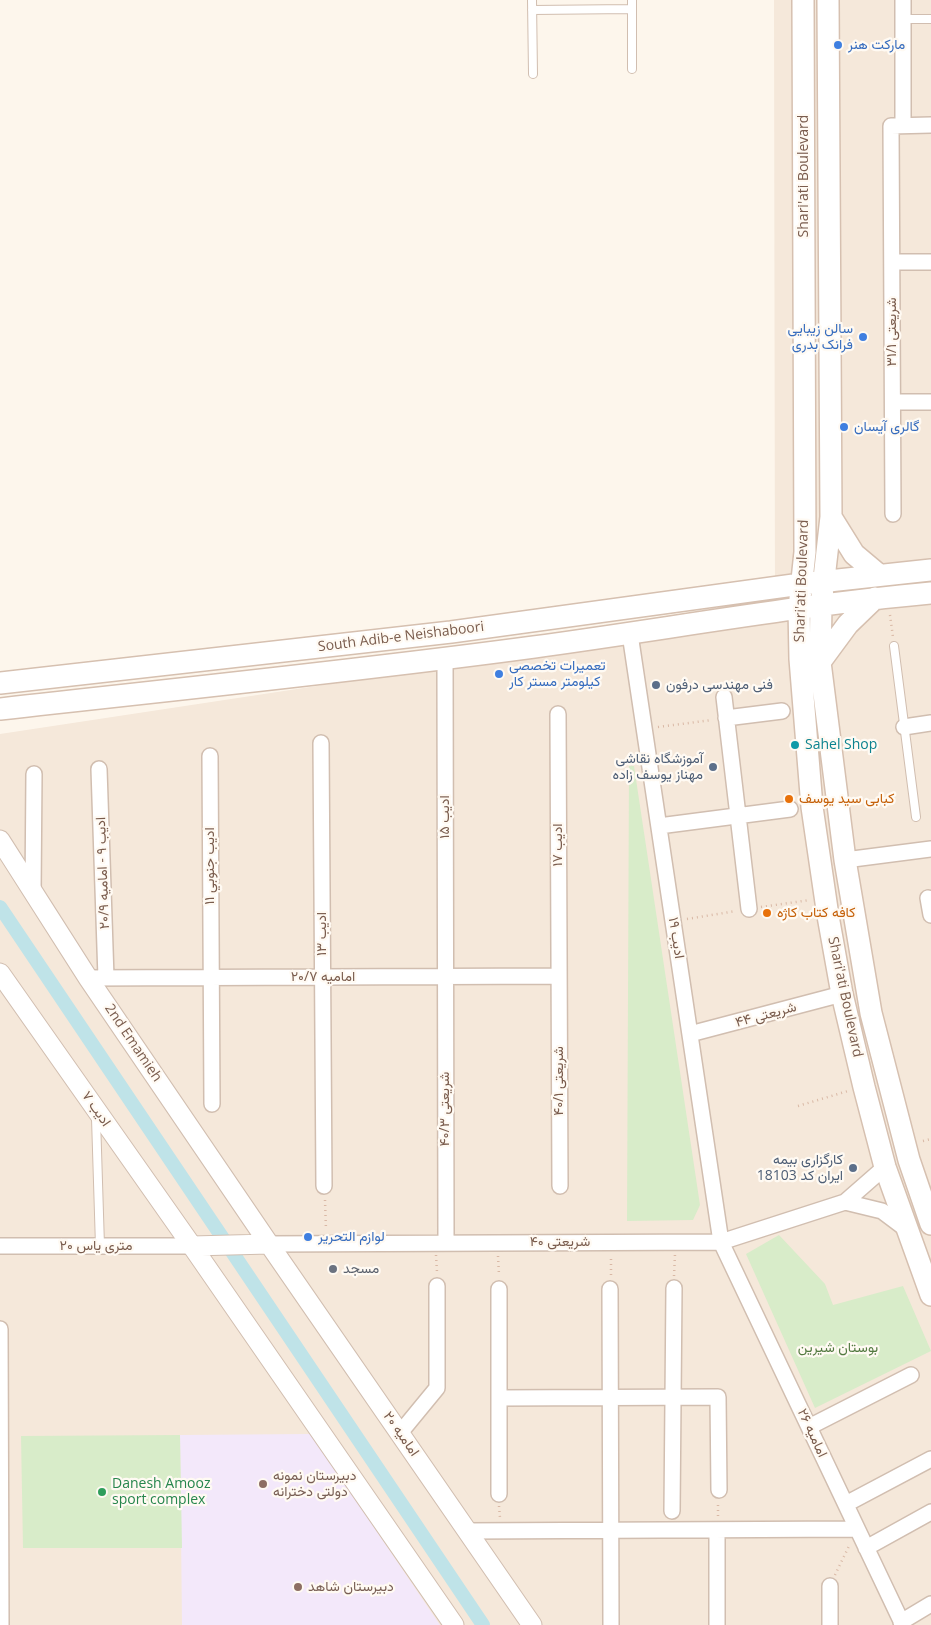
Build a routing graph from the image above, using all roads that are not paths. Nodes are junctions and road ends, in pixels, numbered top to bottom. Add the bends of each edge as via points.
1 (532, 0) edge
2 (632, 0) edge
3 (803, 0) edge
4 (828, 0) edge
5 (903, 0) edge
6 (632, 9) junction
7 (532, 10) junction
8 (931, 19) edge
9 (903, 20) junction
10 (632, 69) dead end
11 (533, 74) dead end
12 (931, 125) edge
13 (897, 126) junction
14 (892, 262) junction
15 (931, 262) edge
16 (892, 402) junction
17 (931, 402) edge
18 (893, 514) dead end
19 (831, 517) junction
20 (931, 570) edge
21 (879, 575) junction
22 (823, 582) junction
23 (801, 584) junction
24 (931, 593) edge
25 (882, 597) junction
26 (821, 605) junction
27 (799, 608) junction
28 (630, 634) junction
29 (894, 646) road end
30 (445, 659) junction
31 (820, 662) junction
32 (0, 683) edge
33 (724, 697) dead end
34 (0, 709) edge
35 (782, 712) dead end
36 (558, 714) dead end
37 (726, 718) junction
38 (931, 723) edge
39 (904, 727) junction
40 (321, 742) dead end
41 (210, 756) dead end
42 (99, 769) dead end
43 (34, 774) dead end
44 (790, 808) dead end
45 (738, 814) junction
46 (916, 817) dead end
47 (659, 826) junction
48 (0, 840) edge
49 (931, 849) edge
50 (845, 860) junction
51 (33, 893) junction
52 (928, 898) dead end
53 (749, 909) dead end
54 (931, 915) edge
55 (0, 973) edge
56 (445, 976) junction
57 (559, 976) junction
58 (211, 977) junction
59 (323, 977) junction
60 (97, 978) junction
61 (842, 994) junction
62 (690, 1034) junction
63 (212, 1104) dead end
64 (96, 1109) junction
65 (885, 1167) junction
66 (324, 1186) road end
67 (560, 1186) dead end
68 (845, 1202) junction
69 (931, 1224) edge
70 (906, 1229) junction
71 (721, 1242) junction
72 (441, 1243) junction
73 (269, 1244) junction
74 (0, 1246) edge
75 (100, 1246) junction
76 (192, 1246) junction
77 (437, 1286) road end
78 (674, 1288) road end
79 (499, 1289) road end
80 (610, 1289) road end
81 (931, 1295) edge
82 (0, 1329) edge
83 (911, 1375) dead end
84 (673, 1397) junction
85 (499, 1398) junction
86 (610, 1398) junction
87 (809, 1427) junction
88 (400, 1434) junction
89 (931, 1459) edge
90 (719, 1490) road end
91 (499, 1494) road end
92 (846, 1504) junction
93 (672, 1511) dead end
94 (931, 1512) edge
95 (857, 1529) junction
96 (611, 1530) junction
97 (717, 1530) junction
98 (468, 1531) junction
99 (866, 1548) junction
100 (830, 1586) road end
101 (931, 1604) edge
102 (902, 1623) edge
103 (1, 1625) edge
104 (454, 1625) edge
105 (532, 1625) edge
106 (611, 1625) edge
107 (717, 1625) edge
108 (830, 1625) edge

1 - 7 lane
2 - 6 lane
3 - 23 main road, Shari'ati Boulevard via 805,552
4 - 19 main road, Shari'ati Boulevard
5 - 9 street, شریعتی ۳۱/۱
6 - 7 lane
6 - 10 lane
7 - 11 lane
8 - 9 lane
9 - 13 street, شریعتی ۳۱/۱
12 - 13 street
13 - 14 street, شریعتی ۳۱/۱
14 - 15 street
14 - 16 street, شریعتی ۳۱/۱
16 - 17 street
16 - 18 street, شریعتی ۳۱/۱
19 - 21 main road via 854,554
19 - 22 main road, Shari'ati Boulevard
20 - 21 main road, South Adib-e Neishaboori
21 - 22 main road, South Adib-e Neishaboori
22 - 23 main road, South Adib-e Neishaboori
22 - 26 main road, Shari'ati Boulevard
23 - 27 main road, Shari'ati Boulevard
23 - 32 main road, South Adib-e Neishaboori via 451,632
24 - 25 main road, South Adib-e Neishaboori
25 - 26 main road, South Adib-e Neishaboori
25 - 31 main road via 848,624
26 - 27 main road, South Adib-e Neishaboori
26 - 31 main road, Shari'ati Boulevard
27 - 28 main road, South Adib-e Neishaboori
27 - 61 main road, Shari'ati Boulevard via 812,807
28 - 30 main road, South Adib-e Neishaboori
28 - 47 street, ادیب ۱۹
29 - 39 lane
30 - 34 main road, South Adib-e Neishaboori
30 - 56 street, ادیب ۱۵
31 - 50 main road, Shari'ati Boulevard
33 - 37 street
35 - 37 street
36 - 57 street, ادیب ۱۷
37 - 45 street
38 - 39 street
39 - 46 lane
40 - 59 street, ادیب ۱۳
41 - 58 street, ادیب جنوبي ١١
42 - 60 street, ادیب ۹ - امامیه ۲۰/۹
43 - 51 street
44 - 45 street
45 - 47 street
45 - 53 street
47 - 62 street, ادیب ۱۹
48 - 51 street, 2nd Emamieh
49 - 50 street
50 - 69 main road, Shari'ati Boulevard via 871,1013 909,1160
51 - 60 street, 2nd Emamieh
52 - 54 street
55 - 64 street, ادیب ۷
56 - 57 street, امامیه ۲۰/۷
56 - 59 street, امامیه ۲۰/۷
56 - 72 street, شریعتی ۴۰/۳
57 - 67 street, شریعتی ۴۰/۱
58 - 59 street, امامیه ۲۰/۷
58 - 60 street, امامیه ۲۰/۷
58 - 63 street, ادیب جنوبي ١١
59 - 66 street, ادیب ۱۳
60 - 73 street, 2nd Emamieh
61 - 62 street, شریعتی ۴۴
61 - 65 main road, Shari'ati Boulevard
62 - 71 street, ادیب ۱۹
64 - 75 lane
64 - 76 street, ادیب ۷
65 - 68 street, شریعتی ۴۰
65 - 70 main road, Shari'ati Boulevard
68 - 70 street via 882,1211
68 - 71 street, شریعتی ۴۰
70 - 81 main road, Shari'ati Boulevard
71 - 72 street, شریعتی ۴۰
71 - 87 street, امامیه ۲۶
72 - 73 street, شریعتی ۴۰
73 - 76 street
73 - 88 street, امامیه ۲۰
74 - 75 street, ۲۰ متری یاس
75 - 76 street, ۲۰ متری یاس
76 - 104 street
77 - 88 street via 437,1388
78 - 84 street
79 - 85 street
80 - 86 street
82 - 103 street
83 - 87 street
84 - 86 street
84 - 90 street via 718,1397
84 - 93 street
85 - 86 street
85 - 91 street
86 - 96 street
87 - 92 street, امامیه ۲۶
88 - 98 street, امامیه ۲۰
89 - 92 street
92 - 95 street, امامیه ۲۶
94 - 99 street
95 - 97 street
95 - 99 street, امامیه ۲۶
96 - 97 street
96 - 98 street
96 - 106 street
97 - 107 street
98 - 105 street, امامیه ۲۰
99 - 102 street, امامیه ۲۶
100 - 108 street
101 - 102 street

